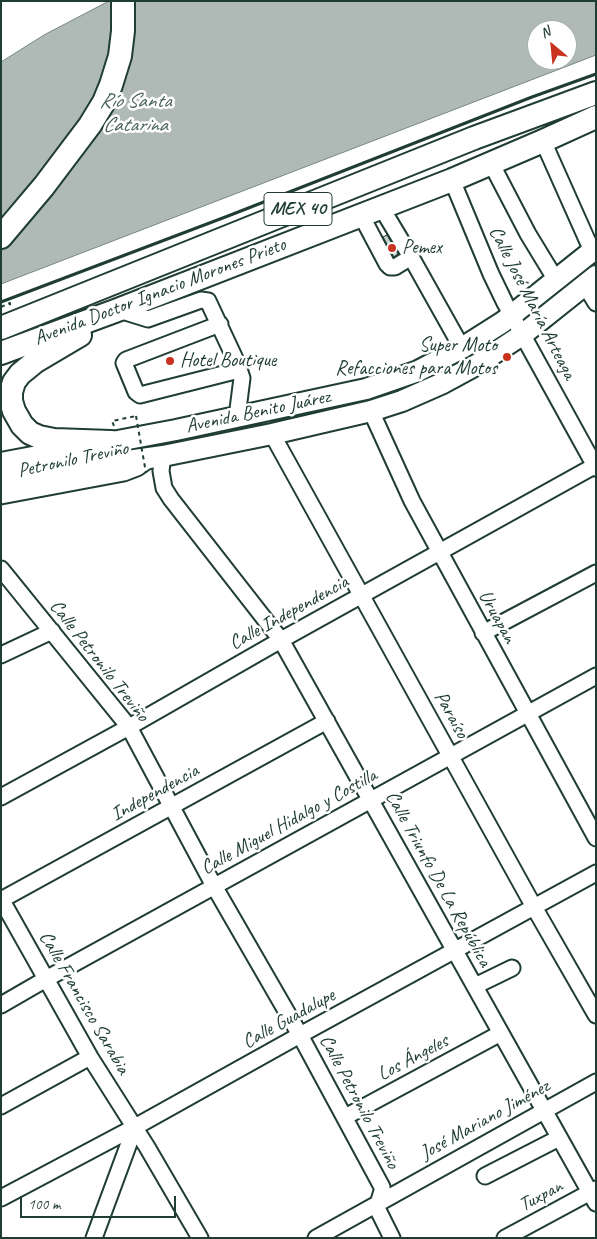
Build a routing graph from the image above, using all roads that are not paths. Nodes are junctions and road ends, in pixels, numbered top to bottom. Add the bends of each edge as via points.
1 (123, 1) edge
2 (596, 92) edge
3 (596, 117) edge
4 (543, 141) junction
5 (491, 163) junction
6 (452, 180) junction
7 (371, 211) junction
8 (1, 237) edge
9 (594, 250) edge
10 (411, 257) junction
11 (556, 280) junction
12 (590, 281) edge
13 (596, 303) edge
14 (117, 311) junction
15 (512, 316) junction
16 (220, 324) junction
17 (1, 328) edge
18 (522, 335) junction
19 (462, 348) junction
20 (1, 353) edge
21 (239, 370) junction
22 (371, 411) junction
23 (237, 417) junction
24 (176, 430) junction
25 (272, 434) junction
26 (111, 442) junction
27 (153, 462) junction
28 (1, 463) edge
29 (595, 467) edge
30 (1, 480) edge
31 (1, 496) edge
32 (439, 552) junction
33 (596, 572) edge
34 (4, 578) edge
35 (362, 596) junction
36 (52, 631) junction
37 (483, 633) junction
38 (281, 640) junction
39 (1, 655) edge
40 (596, 676) edge
41 (528, 713) junction
42 (327, 721) junction
43 (129, 727) junction
44 (450, 756) junction
45 (1, 797) edge
46 (370, 800) junction
47 (172, 807) junction
48 (596, 838) edge
49 (596, 873) edge
50 (214, 886) junction
51 (2, 900) edge
52 (534, 907) junction
53 (454, 950) junction
54 (512, 968) dead end
55 (46, 979) junction
56 (474, 986) junction
57 (1, 1004) edge
58 (596, 1015) edge
59 (501, 1033) junction
60 (300, 1035) junction
61 (90, 1056) junction
62 (596, 1082) edge
63 (1, 1106) edge
64 (544, 1111) junction
65 (345, 1117) junction
66 (135, 1127) junction
67 (559, 1138) junction
68 (486, 1176) dead end
69 (594, 1195) edge
70 (1, 1198) edge
71 (378, 1204) junction
72 (94, 1238) edge
73 (200, 1238) edge
74 (316, 1238) edge
75 (392, 1238) edge
76 (505, 1238) edge

1 - 8 highway via 120,56 104,102 44,186
2 - 5 highway
2 - 17 highway, Avenida Doctor Ignacio Morones Prieto / MEX 40
3 - 4 highway, Avenida Doctor Ignacio Morones Prieto / MEX 40
4 - 5 highway, Avenida Doctor Ignacio Morones Prieto / MEX 40
4 - 9 street
5 - 6 highway, Avenida Doctor Ignacio Morones Prieto / MEX 40
5 - 11 street
6 - 7 highway, Avenida Doctor Ignacio Morones Prieto / MEX 40
6 - 15 street, Calle José María Arteaga
7 - 10 street
7 - 10 street via 387,264 397,266
7 - 14 highway, Avenida Doctor Ignacio Morones Prieto / MEX 40
9 - 11 main road, Avenida Benito Juárez
10 - 19 street
11 - 15 main road, Avenida Benito Juárez
12 - 13 street
12 - 18 main road, Avenida Benito Juárez
14 - 16 street via 148,319 201,300 208,302
14 - 20 highway, Avenida Doctor Ignacio Morones Prieto / MEX 40
14 - 26 highway via 36,361 20,374 11,392 14,411 30,433 54,440
15 - 18 street, Calle José María Arteaga
15 - 19 main road, Avenida Benito Juárez
16 - 21 street
16 - 21 street via 124,363 140,395
18 - 22 main road, Avenida Benito Juárez via 443,383
18 - 29 street, Calle José María Arteaga
19 - 23 main road, Avenida Benito Juárez via 418,371 366,389
21 - 23 street via 242,378
22 - 25 main road, Avenida Benito Juárez
22 - 32 street, Uruapan
23 - 24 main road, Avenida Benito Juárez
24 - 26 main road, Avenida Benito Juárez
24 - 27 main road
25 - 27 main road, Avenida Benito Juárez
25 - 35 street, Paraíso
26 - 28 main road, Avenida Benito Juárez
27 - 30 main road, Avenida Benito Juárez via 64,470
27 - 31 street, Petronilo Treviño via 124,473
27 - 38 street, Calle Triunfo De La República via 161,471 164,488 171,498
29 - 32 street, Calle Independencia
32 - 35 street, Calle Independencia
32 - 37 street, Uruapan
33 - 37 street
34 - 36 street, Calle Petronilo Treviño
35 - 38 street, Calle Independencia
35 - 44 street, Paraíso
36 - 39 street
36 - 43 street, Calle Petronilo Treviño
37 - 41 street, Uruapan
38 - 42 street, Calle Triunfo De La República
38 - 43 street, Calle Independencia
40 - 41 street, Calle Miguel Hidalgo y Costilla
41 - 44 street, Calle Miguel Hidalgo y Costilla
41 - 48 street, Uruapan
42 - 46 street, Calle Triunfo De La República
42 - 47 street, Independencia
43 - 45 street, Calle Independencia
43 - 47 street, Calle Petronilo Treviño
44 - 46 street, Calle Miguel Hidalgo y Costilla
44 - 52 street, Paraíso
46 - 50 street, Calle Miguel Hidalgo y Costilla
46 - 53 street, Calle Triunfo De La República
47 - 50 street, Calle Petronilo Treviño
47 - 51 street, Independencia
49 - 52 street, Calle Guadalupe
50 - 55 street, Calle Miguel Hidalgo y Costilla
50 - 60 street, Calle Petronilo Treviño
51 - 55 street, Calle Francisco Sarabia
52 - 53 street, Calle Guadalupe
52 - 58 street, Paraíso
53 - 56 street, Calle Triunfo De La República
53 - 60 street, Calle Guadalupe
54 - 56 street
55 - 57 street, Calle Miguel Hidalgo y Costilla
55 - 61 street, Calle Francisco Sarabia
56 - 59 street, Calle Triunfo De La República
59 - 64 street, Calle Triunfo De La República
59 - 65 street, Los Ángeles
60 - 65 street, Calle Petronilo Treviño
60 - 66 street, Calle Guadalupe
61 - 63 street
61 - 66 street, Calle Francisco Sarabia
62 - 64 street, José Mariano Jiménez
64 - 67 street, Calle Triunfo De La República
64 - 71 street, José Mariano Jiménez
65 - 71 street, Calle Petronilo Treviño via 382,1187
66 - 70 street, Calle Guadalupe
66 - 72 street
66 - 73 street, Calle Francisco Sarabia
67 - 68 street
67 - 69 street, Calle Triunfo De La República
69 - 76 street, Tuxpan
71 - 74 street, José Mariano Jiménez
71 - 75 street via 380,1217

